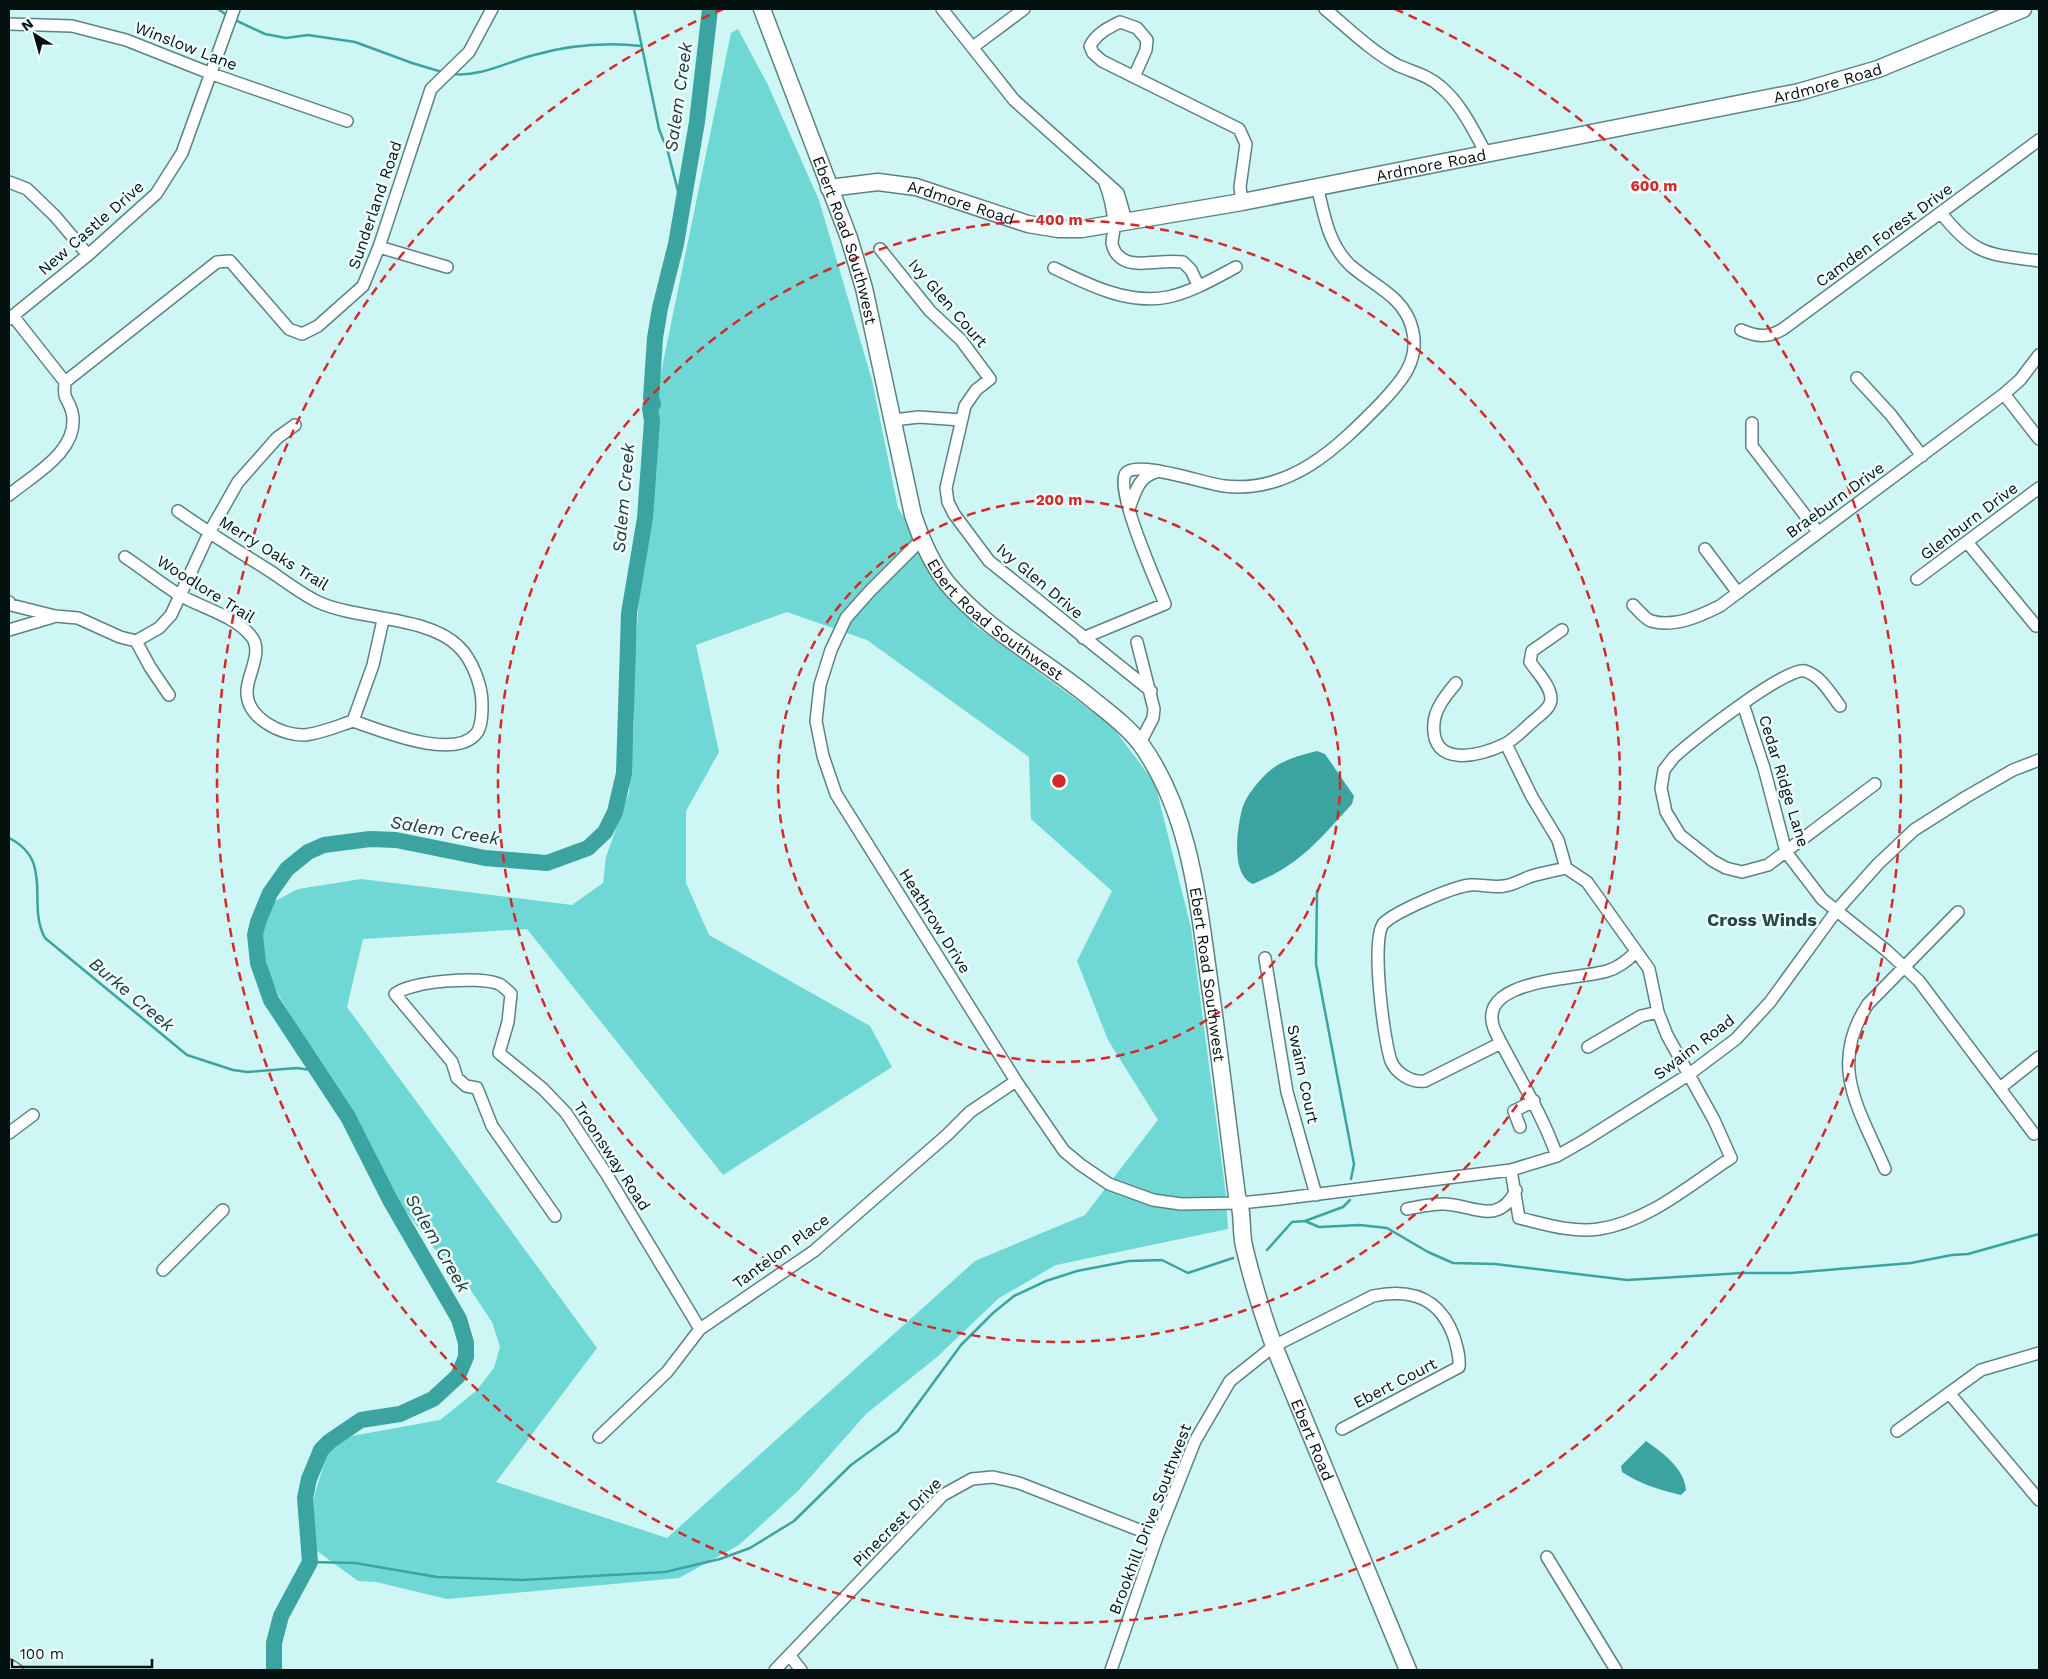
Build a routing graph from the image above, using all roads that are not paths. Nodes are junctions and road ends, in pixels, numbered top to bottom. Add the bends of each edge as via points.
1 (234, 9) edge
2 (492, 9) edge
3 (762, 9) edge
4 (942, 9) edge
5 (1024, 9) edge
6 (1325, 9) edge
7 (2023, 9) edge
8 (9, 24) edge
9 (973, 47) junction
10 (212, 74) junction
11 (1134, 78) junction
12 (347, 121) dead end
13 (2039, 140) edge
14 (1486, 153) junction
15 (9, 182) edge
16 (1317, 186) junction
17 (829, 188) junction
18 (1242, 202) junction
19 (1941, 213) junction
20 (1121, 224) junction
21 (378, 247) junction
22 (880, 248) dead end
23 (88, 255) junction
24 (2039, 261) edge
25 (447, 267) dead end
26 (1054, 268) dead end
27 (1236, 268) dead end
28 (1198, 285) junction
29 (11, 318) edge
30 (1741, 330) dead end
31 (2039, 355) edge
32 (1857, 378) dead end
33 (990, 379) joint
34 (66, 382) junction
35 (2004, 394) junction
36 (893, 420) junction
37 (961, 420) junction
38 (1752, 424) dead end
39 (295, 425) dead end
40 (2039, 439) edge
41 (1922, 456) junction
42 (1158, 471) junction
43 (2039, 488) edge
44 (9, 495) edge
45 (1130, 506) junction
46 (178, 511) dead end
47 (1818, 532) junction
48 (209, 533) junction
49 (922, 540) junction
50 (1967, 542) junction
51 (1706, 549) dead end
52 (125, 557) dead end
53 (1917, 579) dead end
54 (1738, 593) junction
55 (179, 595) junction
56 (9, 602) edge
57 (1633, 606) dead end
58 (55, 616) junction
59 (383, 620) junction
60 (2036, 626) dead end
61 (9, 630) edge
62 (1562, 630) dead end
63 (1083, 638) junction
64 (136, 641) junction
65 (1137, 642) dead end
66 (1456, 683) dead end
67 (1152, 691) junction
68 (169, 695) dead end
69 (1743, 704) junction
70 (1840, 706) dead end
71 (353, 721) junction
72 (1140, 743) junction
73 (1506, 744) junction
74 (2039, 760) edge
75 (1875, 784) dead end
76 (1786, 852) junction
77 (1566, 868) junction
78 (1837, 910) junction
79 (1958, 912) dead end
80 (1636, 952) junction
81 (1265, 958) dead end
82 (1904, 967) junction
83 (1658, 1012) junction
84 (1500, 1043) junction
85 (1588, 1047) dead end
86 (2039, 1057) edge
87 (1688, 1075) junction
88 (1016, 1081) junction
89 (2000, 1088) junction
90 (1534, 1101) junction
91 (33, 1115) dead end
92 (1520, 1127) dead end
93 (9, 1133) edge
94 (2034, 1134) dead end
95 (1557, 1156) junction
96 (1885, 1169) dead end
97 (1511, 1170) junction
98 (1516, 1190) junction
99 (1316, 1195) junction
100 (1279, 1199) joint
101 (1240, 1203) junction
102 (1406, 1209) dead end
103 (223, 1210) dead end
104 (555, 1216) dead end
105 (163, 1270) dead end
106 (700, 1329) junction
107 (1274, 1346) junction
108 (2039, 1353) edge
109 (1949, 1393) junction
110 (1342, 1429) dead end
111 (1897, 1431) dead end
112 (599, 1438) dead end
113 (2039, 1500) edge
114 (1157, 1538) junction
115 (1547, 1557) dead end
116 (790, 1656) junction
117 (9, 1665) edge
118 (17, 1670) edge
119 (775, 1670) edge
120 (801, 1670) edge
121 (1111, 1670) edge
122 (1408, 1670) edge
123 (1616, 1670) edge

1 - 10 street, New Castle Drive
2 - 21 street, Sunderland Road via 469,52 431,89
3 - 17 main road, Ebert Road Southwest
4 - 9 street
5 - 9 street
6 - 14 street via 1398,65 1420,72 1441,86 1462,109
7 - 14 main road, Ardmore Road via 1878,69 1799,92
8 - 10 street, Winslow Lane via 72,26 126,40
9 - 20 street via 1014,100 1118,193
10 - 12 street, Winslow Lane
10 - 23 street, New Castle Drive via 182,153 156,194
11 - 11 street via 1102,62 1090,46 1101,32 1120,22 1137,28 1147,40
11 - 18 street via 1239,129 1246,144 1240,187
13 - 19 street, Camden Forest Drive
14 - 16 main road, Ardmore Road
15 - 23 street via 27,189
16 - 18 main road, Ardmore Road
16 - 42 street via 1335,246 1350,264 1389,293 1404,310 1412,328 1414,350 1403,380 1346,438 1306,470 1287,479 1247,486 1224,486
17 - 20 main road, Ardmore Road via 878,182 916,188 1028,224 1058,229
17 - 36 main road, Ebert Road Southwest via 864,288
18 - 20 main road, Ardmore Road
19 - 24 street via 1970,245 1990,254
19 - 30 street, Camden Forest Drive via 1774,334 1754,336
20 - 28 street via 1112,244 1118,256 1126,262 1138,264 1183,262
21 - 25 street
21 - 34 street, Sunderland Road via 363,286 318,326 302,334 289,329 230,261 216,262
22 - 33 street, Ivy Glen Court via 930,311 961,340
23 - 29 street, New Castle Drive
26 - 28 street via 1105,291 1148,299 1169,296
27 - 28 street
29 - 34 street
31 - 35 street, Braeburn Drive via 2020,380
32 - 41 street
33 - 37 street, Ivy Glen Drive via 976,390 965,406
34 - 44 street via 63,396 72,411 71,435 61,452
35 - 40 street
35 - 41 street, Braeburn Drive
36 - 37 street via 919,417
36 - 49 main road, Ebert Road Southwest via 913,515
37 - 63 street, Ivy Glen Drive via 946,488 954,514 989,561
38 - 47 street via 1752,446
39 - 48 street via 278,438 238,482
41 - 47 street, Braeburn Drive
42 - 45 street via 1139,483
42 - 45 street via 1135,468 1125,474 1125,497
43 - 50 street, Glenburn Drive
45 - 63 street via 1133,526 1165,604
46 - 48 street, Merry Oaks Trail
47 - 54 street, Braeburn Drive
48 - 55 street
48 - 59 street, Merry Oaks Trail via 318,602
49 - 72 main road, Ebert Road Southwest via 946,582 969,606 1082,691
49 - 88 street, Heathrow Drive via 846,618 831,650 820,686 816,721 836,794
50 - 53 street, Glenburn Drive
50 - 60 street
51 - 54 street
52 - 55 street, Woodlore Trail
54 - 57 street, Braeburn Drive via 1700,616 1672,622 1650,620
55 - 64 street via 171,615 160,628
55 - 71 street, Woodlore Trail via 233,623 252,637 254,664 246,689 247,697 252,708 267,724 291,734 308,735
56 - 58 street
58 - 61 street
58 - 64 street via 78,618
59 - 71 street via 374,665
59 - 71 street, Merry Oaks Trail via 424,628 458,646 470,664 482,696 478,730 465,741 430,744 401,738
62 - 73 street via 1532,651 1530,662 1551,699 1547,709
63 - 67 street, Ivy Glen Drive
64 - 68 street
65 - 67 street
66 - 73 street via 1441,702 1434,722 1435,736 1442,749 1452,756 1464,757
67 - 72 street via 1153,718
69 - 70 street via 1793,672 1803,670 1816,676
69 - 76 street, Cedar Ridge Lane
69 - 76 street via 1674,756 1664,770 1661,788 1666,812 1680,835 1706,857 1726,868 1742,872 1759,868
72 - 101 main road, Ebert Road Southwest via 1174,808 1191,865
73 - 77 street via 1558,840
74 - 78 street, Swaim Road via 2014,770 1914,830
75 - 76 street
76 - 78 street, Cedar Ridge Lane via 1822,899
77 - 80 street via 1587,882
77 - 84 street via 1530,876 1502,887 1464,886 1408,909 1380,928 1376,949 1384,1022 1391,1059 1398,1070 1412,1079 1425,1081
78 - 82 street, Cedar Ridge Lane
78 - 87 street, Swaim Road via 1770,1002 1736,1039
79 - 82 street
80 - 83 street via 1649,969
80 - 84 street via 1629,960 1609,971 1529,985 1502,998 1492,1011 1490,1020
81 - 99 street, Swaim Court via 1286,1092
82 - 89 street, Cedar Ridge Lane via 1919,981
82 - 96 street via 1868,1004 1859,1018 1851,1038 1848,1060 1848,1078 1856,1102
83 - 85 street via 1641,1016
83 - 87 street
84 - 90 street
86 - 89 street
87 - 95 street, Swaim Road
87 - 98 street via 1731,1158 1645,1214 1599,1229 1567,1229 1519,1218
88 - 101 street, Heathrow Drive via 1064,1151 1109,1184 1153,1200 1182,1204
88 - 106 street, Tantelon Place via 970,1112 814,1251
89 - 94 street, Cedar Ridge Lane
90 - 92 street via 1514,1111
90 - 95 street
91 - 93 street
95 - 97 street, Swaim Road
97 - 98 street
97 - 99 street, Swaim Road
98 - 102 street via 1512,1198 1496,1210 1480,1212 1443,1204
99 - 100 street, Swaim Road
100 - 101 street, Heathrow Drive
101 - 107 main road, Ebert Road via 1244,1243
103 - 105 street
104 - 106 street, Troonsway Road via 492,1126 477,1088 466,1086 458,1078 452,1062 395,994 403,988 458,980 499,984 511,994 508,1022 499,1053 543,1089 566,1114 607,1175
106 - 112 street, Tantelon Place via 667,1372
107 - 110 street, Ebert Court via 1351,1306 1389,1293 1417,1296 1434,1305 1448,1322 1457,1346 1459,1367
107 - 114 street, Brookhill Drive Southwest via 1230,1381 1195,1440
107 - 122 main road, Ebert Road
108 - 109 street via 1980,1370
109 - 111 street
109 - 113 street
114 - 116 street, Pinecrest Drive via 1019,1483 993,1477 972,1480 943,1496
114 - 121 street, Brookhill Drive Southwest
115 - 123 street
116 - 119 street, Pinecrest Drive
116 - 120 street
117 - 118 street

